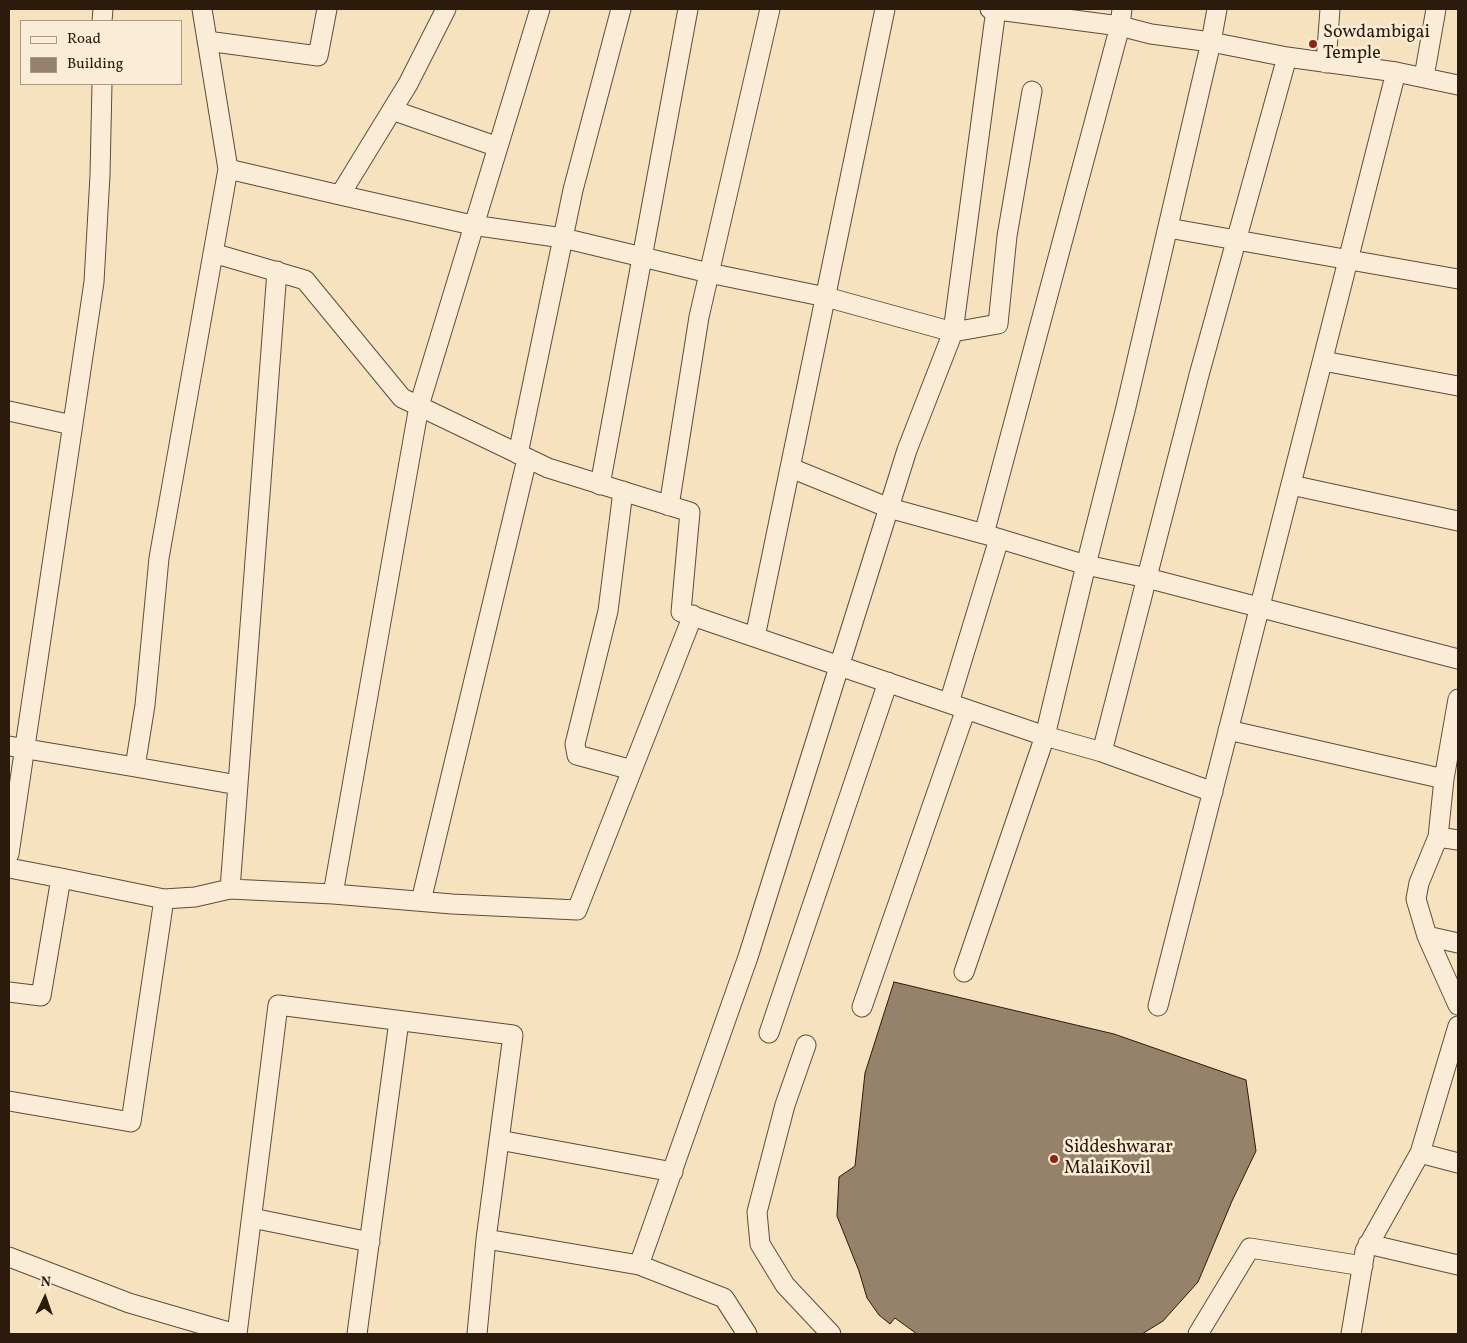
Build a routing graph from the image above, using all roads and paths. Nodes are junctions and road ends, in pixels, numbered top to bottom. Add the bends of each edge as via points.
1 (202, 9) edge
2 (327, 9) edge
3 (446, 9) edge
4 (540, 9) edge
5 (622, 9) edge
6 (688, 9) edge
7 (770, 9) edge
8 (885, 9) edge
9 (994, 9) edge
10 (1217, 9) edge
11 (1330, 9) edge
12 (1436, 9) edge
13 (1121, 17) edge
14 (207, 41) junction
15 (1211, 42) junction
16 (1286, 57) junction
17 (1326, 63) junction
18 (1396, 72) junction
19 (1424, 77) junction
20 (102, 85) edge
21 (1458, 85) edge
22 (1032, 90) dead end
23 (392, 110) junction
24 (498, 147) junction
25 (228, 169) junction
26 (340, 195) junction
27 (474, 225) junction
28 (1168, 228) junction
29 (563, 238) junction
30 (1237, 239) junction
31 (213, 253) junction
32 (642, 257) junction
33 (1349, 259) junction
34 (277, 271) junction
35 (709, 273) junction
36 (1458, 279) edge
37 (826, 297) junction
38 (953, 332) junction
39 (1323, 361) junction
40 (1458, 386) edge
41 (419, 406) junction
42 (9, 411) edge
43 (72, 425) junction
44 (523, 456) junction
45 (790, 468) junction
46 (600, 485) junction
47 (1291, 485) junction
48 (623, 491) junction
49 (669, 506) junction
50 (889, 508) junction
51 (1458, 521) edge
52 (992, 536) junction
53 (1086, 565) junction
54 (1147, 578) junction
55 (1260, 608) junction
56 (693, 615) junction
57 (756, 637) junction
58 (1458, 659) edge
59 (840, 666) junction
60 (888, 682) junction
61 (1458, 699) edge
62 (958, 706) junction
63 (1228, 730) junction
64 (1455, 734) edge
65 (1045, 736) junction
66 (16, 748) edge
67 (1102, 752) junction
68 (135, 767) junction
69 (632, 770) junction
70 (1444, 779) junction
71 (238, 785) junction
72 (1212, 792) junction
73 (1438, 837) junction
74 (1458, 840) edge
75 (9, 854) edge
76 (9, 868) edge
77 (61, 878) junction
78 (230, 888) junction
79 (332, 894) junction
80 (164, 899) junction
81 (421, 902) junction
82 (1427, 936) junction
83 (1458, 943) edge
84 (964, 972) dead end
85 (9, 992) edge
86 (1458, 1005) edge
87 (1158, 1006) dead end
88 (862, 1007) dead end
89 (400, 1021) junction
90 (1458, 1026) edge
91 (769, 1033) dead end
92 (806, 1045) dead end
93 (9, 1101) edge
94 (499, 1140) junction
95 (1420, 1153) junction
96 (1458, 1163) edge
97 (673, 1172) junction
98 (252, 1218) junction
99 (486, 1239) junction
100 (370, 1242) junction
101 (1368, 1244) junction
102 (9, 1257) edge
103 (639, 1265) junction
104 (1458, 1265) edge
105 (1363, 1266) junction
106 (237, 1334) edge
107 (357, 1334) edge
108 (477, 1334) edge
109 (747, 1334) edge
110 (831, 1334) edge
111 (1198, 1334) edge
112 (1351, 1334) edge

1 - 14 street
2 - 14 street via 318,56
3 - 23 street
4 - 24 street
5 - 29 street
6 - 32 street
7 - 35 street
8 - 37 street
9 - 13 street
9 - 38 street
10 - 15 street
11 - 17 street
12 - 19 street
13 - 15 street via 1151,34
13 - 52 street
14 - 25 street
15 - 16 street
15 - 28 street
16 - 17 street
16 - 30 street
17 - 18 street
18 - 19 street
18 - 33 street
19 - 21 street
20 - 43 street via 94,282
22 - 38 street via 1007,236 998,324
23 - 24 street
23 - 26 street
24 - 27 street
25 - 26 street
25 - 31 street
26 - 27 street
27 - 29 street
27 - 41 street
28 - 30 street
28 - 53 street
29 - 32 street
29 - 44 street
30 - 33 street
30 - 54 street
31 - 34 street
31 - 68 street via 159,558 145,705
32 - 35 street
32 - 46 street
33 - 36 street
33 - 39 street
34 - 41 street via 305,280 402,398
34 - 71 street
35 - 37 street
35 - 49 street
37 - 38 street
37 - 45 street
38 - 50 street via 907,450
39 - 40 street
39 - 47 street
41 - 44 street
41 - 79 street
42 - 43 street
43 - 66 street
44 - 46 street
44 - 81 street
45 - 50 street
45 - 57 street
46 - 48 street
47 - 51 street
47 - 55 street
48 - 49 street
48 - 69 street via 608,611 575,744 577,755
49 - 56 street via 690,512 681,612
50 - 52 street
50 - 59 street
52 - 53 street
52 - 62 street
53 - 54 street
53 - 65 street
54 - 55 street
54 - 67 street
55 - 58 street
55 - 63 street
56 - 57 street
56 - 69 street
57 - 59 street
59 - 60 street
59 - 97 street via 748,958
60 - 62 street
60 - 91 street
61 - 64 street
62 - 65 street
62 - 88 street
63 - 70 street
63 - 72 street
64 - 70 street
65 - 67 street
65 - 84 street
66 - 68 street
66 - 75 street
67 - 72 street
68 - 71 street
69 - 81 street via 576,910
70 - 73 street
71 - 78 street
72 - 87 street
73 - 74 street
73 - 82 street via 1416,898
76 - 77 street
77 - 80 street
77 - 85 street via 42,996
78 - 79 street
78 - 80 street via 195,897
79 - 81 street
80 - 93 street via 131,1122
82 - 83 street
82 - 86 street
89 - 94 street via 513,1035
89 - 98 street via 278,1005
89 - 100 street
90 - 95 street
92 - 110 street via 785,1106 757,1212 760,1244 785,1285
94 - 97 street
94 - 99 street
95 - 96 street
95 - 101 street
97 - 103 street
98 - 100 street
98 - 106 street
99 - 103 street
99 - 108 street
100 - 107 street
101 - 104 street
101 - 105 street
102 - 106 street via 129,1303
103 - 109 street via 724,1298
105 - 111 street via 1250,1248
105 - 112 street

